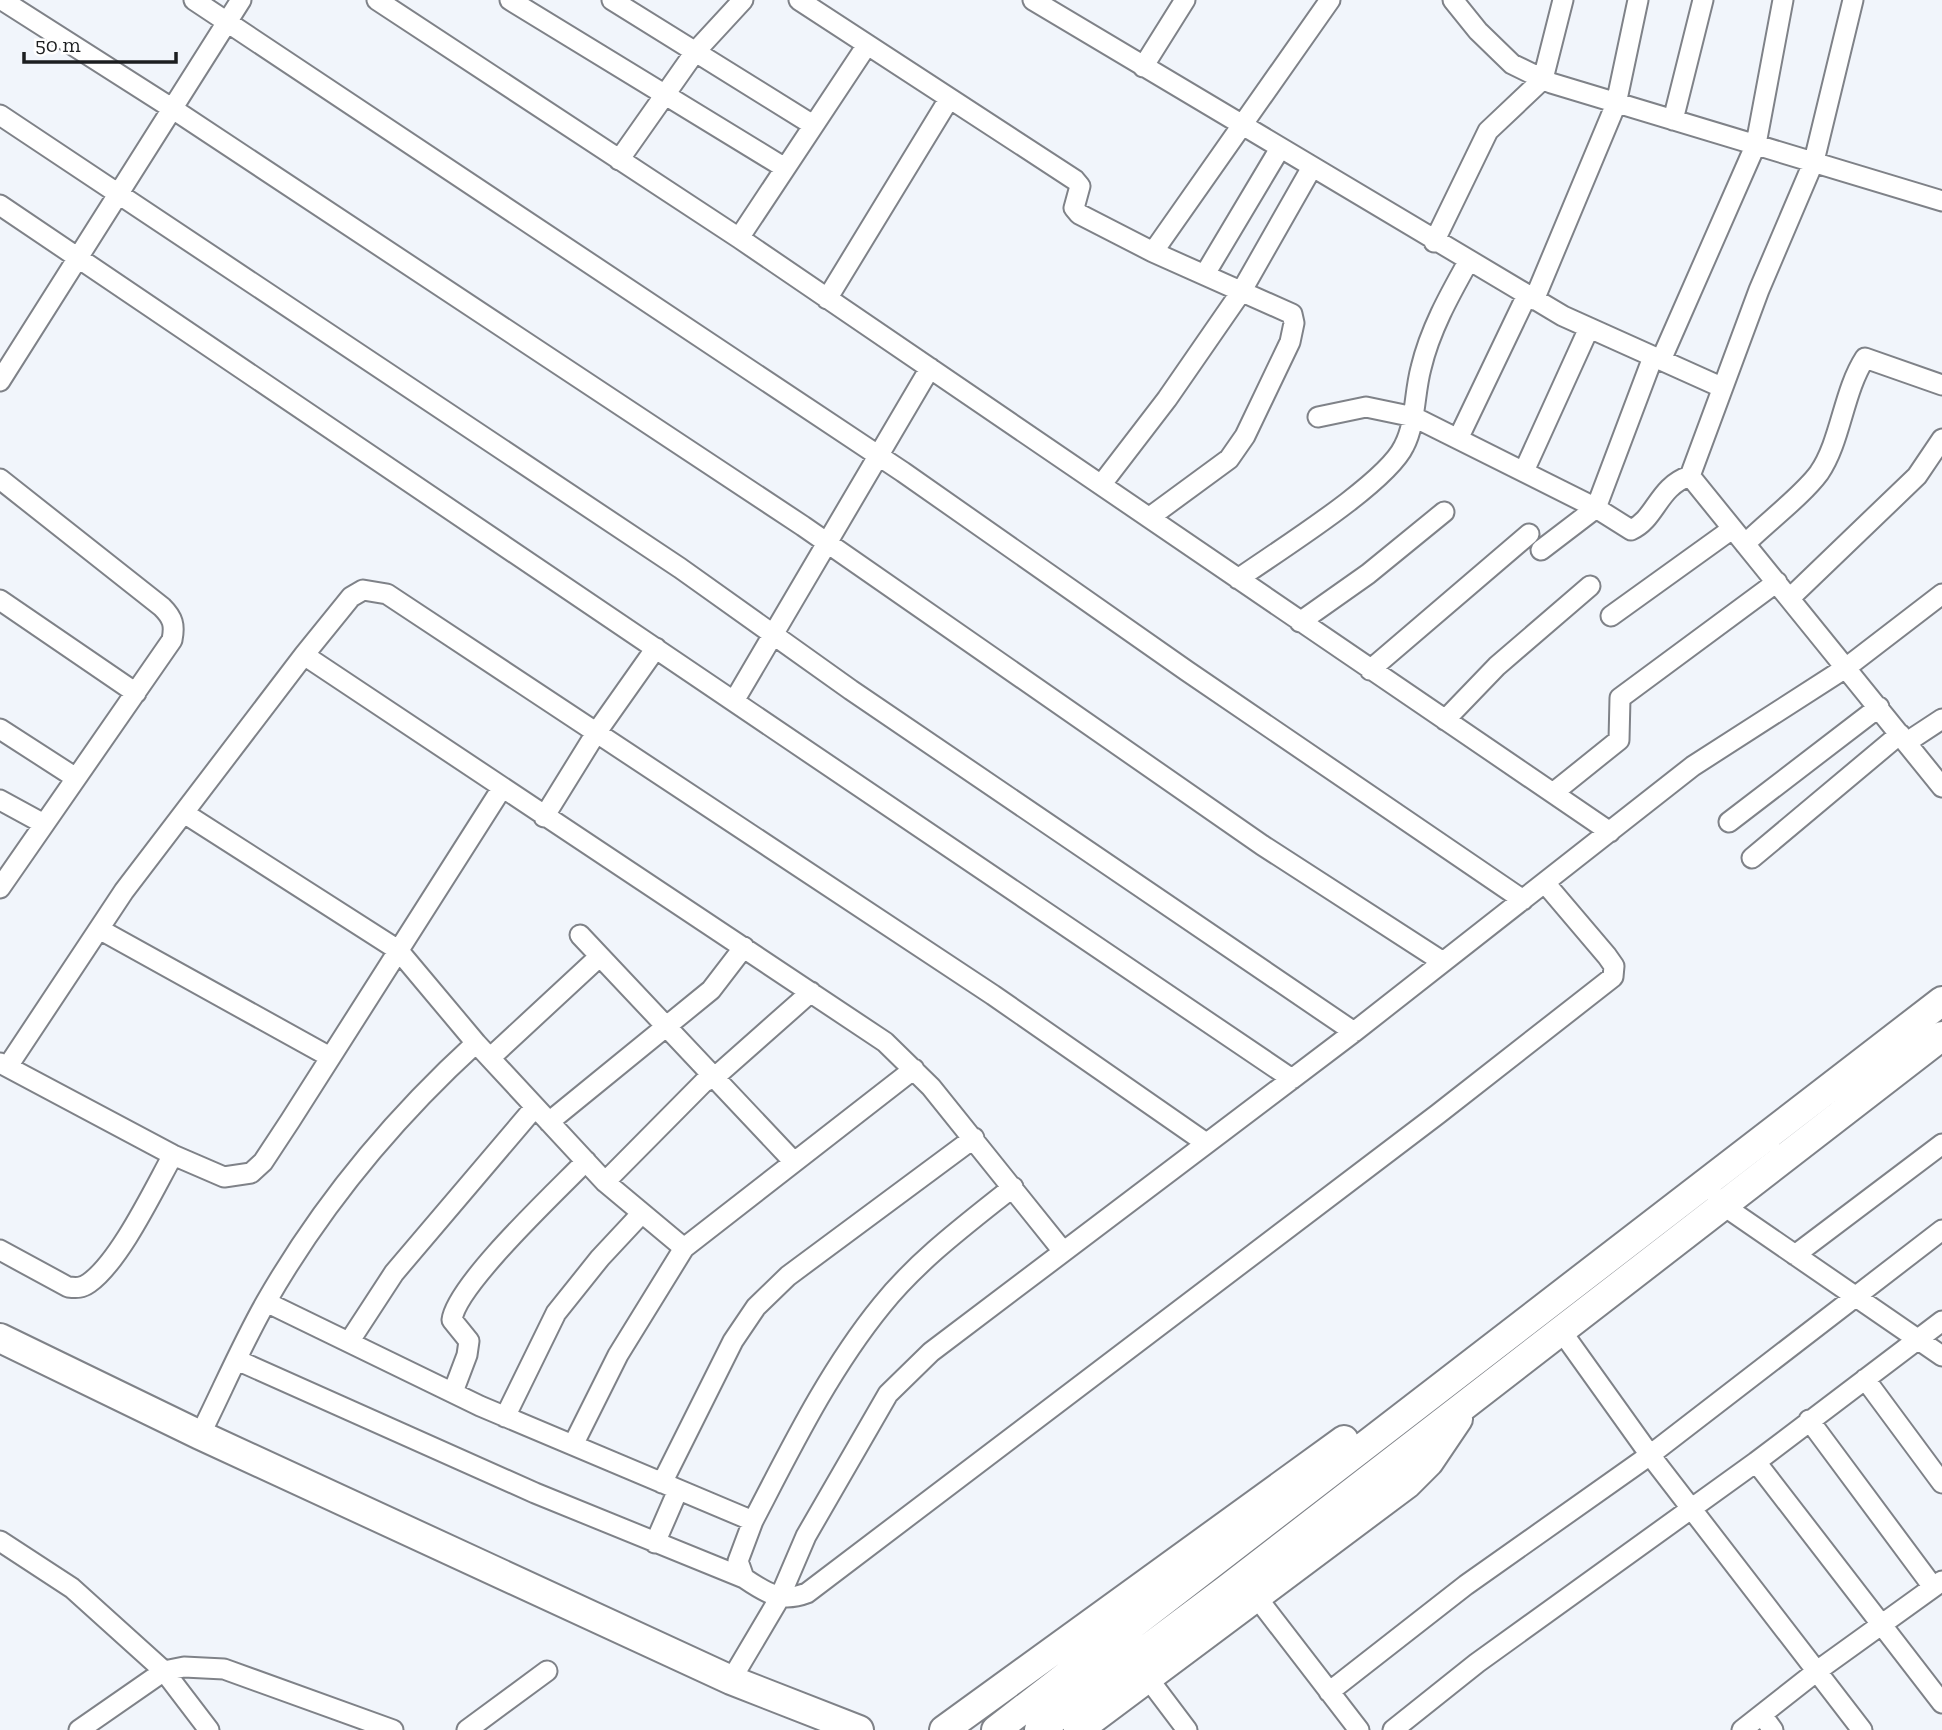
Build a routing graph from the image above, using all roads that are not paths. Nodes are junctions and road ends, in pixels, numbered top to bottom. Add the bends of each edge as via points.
1 (2, 0) edge
2 (194, 0) edge
3 (241, 0) edge
4 (377, 0) edge
5 (510, 0) edge
6 (612, 0) edge
7 (743, 0) edge
8 (799, 0) edge
9 (1033, 0) edge
10 (1185, 0) edge
11 (1330, 0) edge
12 (1453, 0) edge
13 (1563, 0) edge
14 (1638, 0) edge
15 (1703, 0) edge
16 (1783, 0) edge
17 (1853, 0) edge
18 (1062, 7) edge
19 (228, 22) junction
20 (867, 45) junction
21 (695, 52) junction
22 (1143, 67) junction
23 (1544, 79) junction
24 (666, 95) junction
25 (949, 99) junction
26 (1616, 104) junction
27 (173, 109) junction
28 (0, 115) edge
29 (1673, 120) junction
30 (813, 125) junction
31 (1241, 126) junction
32 (1756, 144) junction
33 (1279, 150) junction
34 (619, 160) junction
35 (1814, 161) junction
36 (785, 168) junction
37 (1311, 169) junction
38 (120, 194) junction
39 (1942, 201) edge
40 (0, 205) edge
41 (739, 237) junction
42 (1434, 242) junction
43 (1153, 252) junction
44 (80, 258) junction
45 (1468, 262) junction
46 (1205, 274) junction
47 (1241, 292) junction
48 (1530, 297) junction
49 (827, 299) junction
50 (1589, 328) junction
51 (7, 354) edge
52 (1657, 358) junction
53 (930, 368) junction
54 (0, 380) edge
55 (1942, 385) edge
56 (1721, 387) junction
57 (1318, 417) dead end
58 (1414, 417) junction
59 (1458, 439) junction
60 (1942, 439) edge
61 (879, 456) junction
62 (1524, 471) junction
63 (1690, 476) junction
64 (0, 479) edge
65 (1101, 485) junction
66 (1596, 508) junction
67 (1444, 512) dead end
68 (1150, 517) junction
69 (1528, 534) dead end
70 (1739, 536) junction
71 (825, 542) junction
72 (1541, 550) dead end
73 (1238, 579) junction
74 (1777, 582) junction
75 (1590, 586) dead end
76 (1942, 594) edge
77 (1790, 598) junction
78 (0, 600) edge
79 (1611, 616) dead end
80 (1300, 622) junction
81 (773, 634) junction
82 (656, 648) junction
83 (304, 655) junction
84 (1847, 667) junction
85 (1370, 670) junction
86 (136, 693) junction
87 (734, 701) junction
88 (1879, 707) junction
89 (1942, 719) edge
90 (1445, 720) junction
91 (0, 729) edge
92 (596, 733) junction
93 (1904, 738) junction
94 (76, 778) junction
95 (1942, 787) edge
96 (502, 788) junction
97 (1553, 793) junction
98 (0, 800) edge
99 (184, 813) junction
100 (544, 817) junction
101 (1729, 822) dead end
102 (44, 824) junction
103 (1610, 832) junction
104 (1752, 858) dead end
105 (2, 880) edge
106 (1545, 883) junction
107 (1523, 900) junction
108 (99, 929) junction
109 (580, 935) dead end
110 (744, 947) junction
111 (398, 950) junction
112 (599, 957) junction
113 (1443, 962) junction
114 (811, 992) junction
115 (1942, 1001) edge
116 (668, 1027) junction
117 (1354, 1031) junction
118 (1942, 1036) edge
119 (476, 1043) junction
120 (330, 1057) junction
121 (490, 1058) junction
122 (4, 1065) edge
123 (914, 1069) junction
124 (715, 1077) junction
125 (1292, 1079) junction
126 (535, 1107) junction
127 (550, 1122) junction
128 (974, 1138) junction
129 (1206, 1143) junction
130 (1942, 1144) edge
131 (173, 1155) junction
132 (586, 1161) junction
133 (794, 1163) junction
134 (605, 1182) junction
135 (1705, 1185) junction
136 (1013, 1187) junction
137 (1724, 1206) junction
138 (642, 1213) junction
139 (1942, 1230) edge
140 (684, 1248) junction
141 (0, 1250) edge
142 (1062, 1250) junction
143 (1795, 1255) junction
144 (1855, 1296) junction
145 (266, 1302) junction
146 (1942, 1321) edge
147 (1562, 1332) junction
148 (0, 1338) edge
149 (1917, 1339) junction
150 (349, 1342) junction
151 (1942, 1356) edge
152 (237, 1360) junction
153 (1866, 1379) junction
154 (453, 1392) junction
155 (1467, 1405) junction
156 (505, 1416) junction
157 (1809, 1420) junction
158 (1397, 1433) junction
159 (200, 1435) junction
160 (573, 1445) junction
161 (1650, 1455) junction
162 (1756, 1462) junction
163 (1942, 1483) edge
164 (670, 1487) junction
165 (1691, 1506) junction
166 (753, 1521) junction
167 (0, 1541) edge
168 (655, 1543) junction
169 (744, 1578) junction
170 (1938, 1584) edge
171 (1255, 1595) junction
172 (779, 1599) junction
173 (1882, 1625) junction
174 (164, 1671) junction
175 (547, 1671) dead end
176 (1817, 1671) junction
177 (1147, 1677) junction
178 (731, 1680) junction
179 (1329, 1692) junction
180 (1942, 1703) edge
181 (1768, 1723) edge
182 (79, 1730) edge
183 (209, 1730) edge
184 (393, 1730) edge
185 (467, 1730) edge
186 (859, 1730) edge
187 (944, 1730) edge
188 (996, 1730) edge
189 (1039, 1730) edge
190 (1078, 1730) edge
191 (1186, 1730) edge
192 (1359, 1730) edge
193 (1393, 1730) edge
194 (1742, 1730) edge
195 (1862, 1730) edge

1 - 27 street
2 - 19 street
3 - 19 street
4 - 34 street
5 - 24 street
6 - 21 street
7 - 21 street
8 - 20 street
9 - 18 street
10 - 22 street
11 - 31 street
12 - 23 street via 1513,64
13 - 23 street
14 - 26 street
15 - 29 street
16 - 32 street
17 - 35 street
18 - 22 street
19 - 27 street
19 - 61 street
20 - 25 street
20 - 30 street
21 - 24 street
21 - 30 street
22 - 31 street
23 - 26 street
23 - 42 street via 1488,131
24 - 34 street
24 - 36 street
25 - 43 street via 1075,180 1080,186 1073,208 1079,214
25 - 49 street
26 - 29 street
26 - 48 street
27 - 38 street
27 - 71 street
28 - 38 street
29 - 32 street
30 - 36 street
31 - 33 street
31 - 43 street
32 - 35 street
32 - 52 street
33 - 37 street
33 - 46 street
34 - 41 street
35 - 39 street
35 - 56 street
36 - 41 street
37 - 42 street
37 - 47 street
38 - 44 street
38 - 81 street
40 - 44 street
41 - 49 street
42 - 45 street
43 - 46 street
44 - 51 street
44 - 82 street
45 - 48 street
45 - 58 street via 1430,336
46 - 47 street
47 - 65 street
47 - 68 street via 1292,314 1290,342 1245,436 1229,459
48 - 50 street
48 - 59 street
49 - 53 street
50 - 52 street
50 - 62 street
51 - 54 street
52 - 56 street
52 - 66 street
53 - 61 street
53 - 65 street
55 - 70 street via 1865,358 1852,379 1819,472
56 - 63 street
57 - 58 street via 1366,407
58 - 59 street
58 - 73 street via 1404,448 1376,478
59 - 62 street
60 - 77 street via 1917,476
61 - 71 street
61 - 107 street
62 - 66 street
63 - 66 street via 1669,485 1631,530
63 - 70 street
64 - 86 street via 170,615 175,628 172,640
65 - 68 street
66 - 72 street
67 - 80 street
68 - 73 street
69 - 85 street
70 - 74 street
70 - 79 street
71 - 81 street
71 - 113 street via 1262,845
73 - 80 street
74 - 77 street
74 - 97 street via 1620,698 1619,740
75 - 90 street via 1497,666
76 - 84 street
77 - 84 street
78 - 86 street
80 - 85 street
81 - 87 street
81 - 117 street
82 - 87 street
82 - 92 street
83 - 92 street via 351,597 363,590 376,590
83 - 96 street
83 - 99 street
84 - 88 street
84 - 103 street via 1693,766
85 - 90 street
86 - 94 street
87 - 125 street
88 - 93 street
88 - 101 street
89 - 93 street
90 - 97 street
91 - 94 street
92 - 100 street
92 - 129 street via 993,995
93 - 95 street
93 - 104 street
94 - 102 street
96 - 100 street
96 - 111 street
97 - 103 street
98 - 102 street
99 - 108 street
99 - 111 street
100 - 110 street
102 - 105 street
103 - 106 street
106 - 107 street
106 - 172 street via 1614,966 1613,977 807,1593
107 - 113 street
108 - 120 street
108 - 122 street
109 - 112 street
110 - 114 street
110 - 116 street via 711,990
111 - 119 street
111 - 120 street
112 - 116 street
112 - 121 street
113 - 117 street
114 - 123 street via 886,1042
114 - 124 street
115 - 135 main road
116 - 124 street
116 - 127 street
117 - 125 street
118 - 137 main road
119 - 121 street
119 - 145 street via 405,1112 317,1224
120 - 131 street via 251,1173 224,1177
121 - 126 street
122 - 131 street
123 - 128 street
123 - 133 street
124 - 133 street
124 - 134 street via 704,1082
125 - 129 street
126 - 127 street
126 - 150 street via 394,1273
127 - 132 street
128 - 136 street
128 - 164 street via 788,1276 756,1307 733,1341
129 - 142 street
130 - 143 street
131 - 141 street via 119,1246 88,1284 68,1287
132 - 134 street
132 - 154 street via 491,1260 457,1305 452,1320 469,1347
133 - 140 street
134 - 138 street
135 - 137 street
135 - 158 main road
136 - 142 street
136 - 166 street via 925,1260 882,1304 841,1362
137 - 143 street
137 - 147 main road
138 - 140 street
138 - 156 street via 556,1313
139 - 144 street
140 - 160 street via 618,1355
142 - 172 street via 931,1352 888,1394 806,1536
143 - 144 street
144 - 149 street
144 - 161 street
145 - 150 street
145 - 152 street
146 - 149 street
147 - 155 main road
147 - 161 street
148 - 159 main road
149 - 151 street
149 - 153 street
150 - 154 street
152 - 159 street
152 - 168 street
153 - 157 street
153 - 163 street
154 - 156 street
155 - 158 main road
155 - 171 main road via 1429,1462 1407,1483
156 - 160 street
157 - 162 street
157 - 170 street
158 - 187 main road via 1363,1429 1343,1440
158 - 188 main road
158 - 189 main road via 1227,1589
159 - 178 main road
160 - 164 street
161 - 165 street
161 - 179 street via 1466,1585
162 - 165 street
162 - 173 street
164 - 166 street
164 - 168 street
165 - 176 street
165 - 193 street
166 - 169 street via 738,1561
167 - 174 street via 72,1588
168 - 169 street
169 - 172 street
170 - 173 street
171 - 177 main road
171 - 179 street
172 - 178 street
173 - 176 street
173 - 180 street
174 - 182 street
174 - 183 street
174 - 184 street via 224,1669
175 - 185 street
176 - 181 street
176 - 195 street
177 - 190 main road
177 - 191 street
178 - 186 main road
179 - 192 street
181 - 194 street

